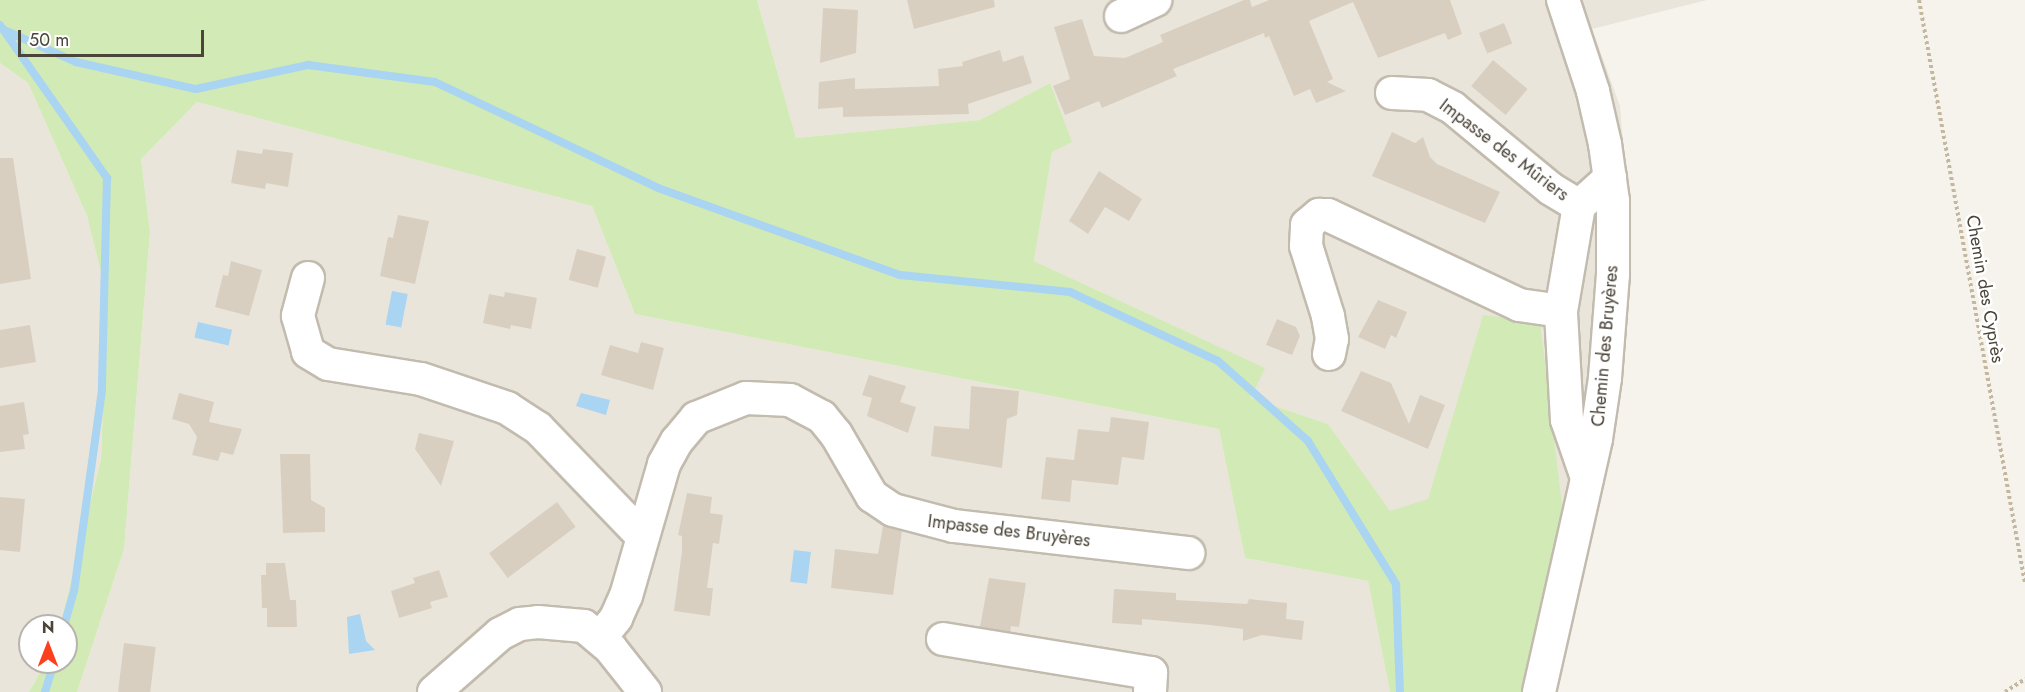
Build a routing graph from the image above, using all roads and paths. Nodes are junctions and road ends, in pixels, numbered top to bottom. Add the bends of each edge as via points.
1 (1155, 0) edge
2 (1563, 0) edge
3 (1919, 0) edge
4 (1121, 16) dead end
5 (1392, 93) dead end
6 (1610, 178) junction
7 (1580, 206) junction
8 (308, 278) dead end
9 (1561, 311) junction
10 (1329, 354) dead end
11 (1587, 479) junction
12 (642, 536) junction
13 (1188, 553) dead end
14 (2025, 583) edge
15 (600, 638) junction
16 (944, 639) dead end
17 (2025, 678) edge
18 (434, 692) edge
19 (645, 692) edge
20 (1150, 692) edge
21 (1539, 692) edge
22 (2005, 692) edge

1 - 4 street
2 - 6 street, Chemin des Bruyères via 1593,91
3 - 14 path, Chemin des Cyprès
5 - 7 street, Impasse des Mûriers via 1428,95 1453,108 1551,189
6 - 7 street, Impasse des Mûriers
6 - 11 street, Chemin des Bruyères via 1610,326 1603,395
7 - 9 street, Impasse des Mûriers
8 - 12 street via 298,316 308,352 328,364 431,381 507,408 538,428
9 - 10 street via 1519,305 1328,215 1319,215 1307,225 1306,246 1328,316 1332,339
9 - 11 street, Impasse des Mûriers via 1567,420
11 - 21 street, Chemin des Bruyères
12 - 13 street, Impasse des Bruyères via 664,464 696,418 746,398 767,398 802,404 822,417 837,434 872,496 893,510 954,526
12 - 15 street, Impasse des Bruyères via 626,596 616,618
15 - 18 street via 584,626 566,622 520,624 500,634
15 - 19 street
16 - 20 street via 1150,673
17 - 22 path

